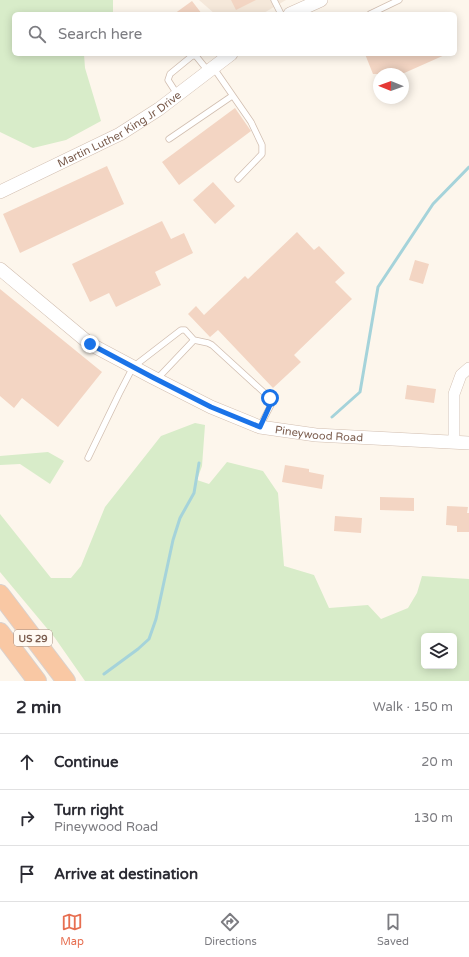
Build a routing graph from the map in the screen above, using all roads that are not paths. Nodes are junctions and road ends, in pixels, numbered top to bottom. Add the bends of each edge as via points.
1 (274, 0) edge
2 (321, 0) edge
3 (400, 0) edge
4 (280, 12) edge
5 (294, 12) edge
6 (374, 12) edge
7 (228, 56) edge
8 (210, 69) junction
9 (178, 94) junction
10 (232, 96) junction
11 (169, 139) dead end
12 (238, 179) dead end
13 (0, 192) edge
14 (0, 269) edge
15 (194, 340) junction
16 (133, 367) junction
17 (469, 368) edge
18 (156, 380) junction
19 (260, 427) junction
20 (454, 442) junction
21 (469, 443) edge
22 (88, 458) dead end
23 (0, 594) edge
24 (0, 632) edge
25 (37, 681) edge
26 (66, 681) edge

1 - 4 lane
2 - 5 street
3 - 6 lane
7 - 8 street, Martin Luther King Jr Drive
8 - 9 street, Martin Luther King Jr Drive
8 - 9 lane via 196,56 192,56 170,74 168,80
8 - 10 lane
9 - 13 street, Martin Luther King Jr Drive via 120,134
10 - 11 lane
10 - 12 lane via 251,122 262,145 262,154
14 - 16 street, Pineywood Road via 90,344
15 - 16 lane via 186,330 181,330
15 - 18 lane
15 - 19 lane via 212,345 270,398 270,405
16 - 18 street, Pineywood Road
16 - 22 lane
17 - 20 street via 462,375 454,394
18 - 19 street, Pineywood Road
19 - 20 street, Pineywood Road via 316,435
20 - 21 street, Pineywood Road
23 - 26 highway, US 29
24 - 25 highway, US 29

